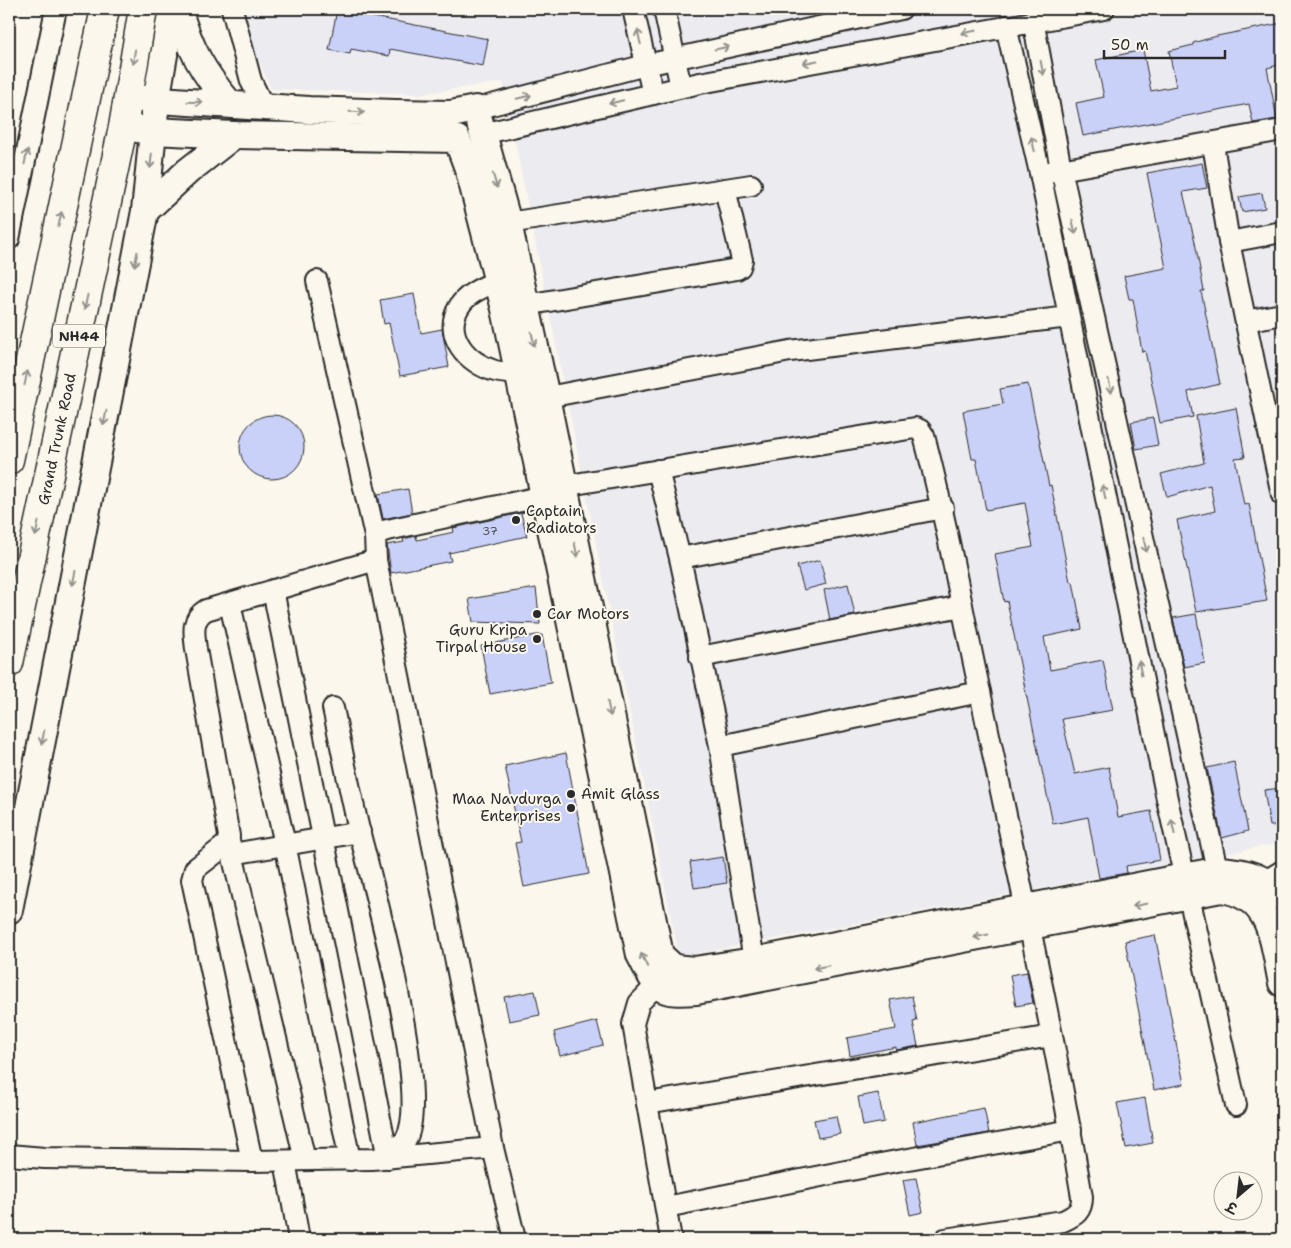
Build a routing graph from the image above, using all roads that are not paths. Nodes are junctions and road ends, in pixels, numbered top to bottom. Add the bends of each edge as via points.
1 (56, 9) edge
2 (105, 9) edge
3 (143, 9) edge
4 (172, 9) edge
5 (178, 9) edge
6 (232, 9) edge
7 (633, 9) edge
8 (664, 9) edge
9 (901, 9) edge
10 (1104, 9) edge
11 (1033, 20) junction
12 (1006, 26) junction
13 (675, 58) junction
14 (646, 65) junction
15 (681, 87) junction
16 (653, 94) junction
17 (129, 98) junction
18 (156, 101) junction
19 (229, 103) junction
20 (263, 106) junction
21 (464, 111) junction
22 (123, 127) junction
23 (1282, 130) edge
24 (154, 131) junction
25 (234, 135) junction
26 (470, 136) junction
27 (1213, 144) junction
28 (1061, 169) junction
29 (1040, 173) junction
30 (751, 185) dead end
31 (725, 190) junction
32 (145, 211) junction
33 (508, 223) junction
34 (1282, 232) edge
35 (9, 239) edge
36 (1229, 242) junction
37 (317, 281) dead end
38 (497, 281) junction
39 (515, 306) junction
40 (1282, 314) edge
41 (1069, 317) junction
42 (1246, 321) junction
43 (519, 374) junction
44 (535, 399) junction
45 (9, 460) edge
46 (658, 470) junction
47 (554, 491) junction
48 (1282, 495) edge
49 (943, 508) junction
50 (375, 536) junction
51 (680, 558) junction
52 (376, 560) junction
53 (273, 590) junction
54 (230, 604) junction
55 (962, 606) junction
56 (700, 657) junction
57 (9, 663) edge
58 (980, 692) junction
59 (333, 708) dead end
60 (720, 746) junction
61 (360, 832) junction
62 (324, 838) junction
63 (285, 844) junction
64 (230, 848) junction
65 (1219, 879) junction
66 (1186, 885) junction
67 (1270, 888) edge
68 (9, 910) edge
69 (1029, 916) junction
70 (754, 961) junction
71 (665, 976) junction
72 (1282, 983) edge
73 (1052, 1036) junction
74 (647, 1103) junction
75 (1236, 1105) dead end
76 (1071, 1130) junction
77 (494, 1148) junction
78 (388, 1154) junction
79 (9, 1155) edge
80 (304, 1160) junction
81 (350, 1160) junction
82 (252, 1161) junction
83 (284, 1161) junction
84 (666, 1207) junction
85 (299, 1239) edge
86 (515, 1239) edge
87 (671, 1239) edge
88 (944, 1239) edge

35 -> 1 street
45 -> 2 highway, NH44
3 -> 17 highway, Grand Trunk Road / NH44
4 - 18 main road
5 - 19 main road via 195,58
6 - 20 street via 251,81
14 -> 7 street
8 - 13 street
13 -> 9 street
10 - 11 street
11 - 12 street
11 -> 28 street
12 -> 15 street
29 -> 12 street
13 - 14 street
13 - 15 street
14 - 16 street
21 -> 14 street
15 - 16 street
16 -> 26 street
17 - 18 main road
17 - 22 highway, Grand Trunk Road / NH44
18 -> 19 main road
18 - 24 main road
19 - 20 main road
20 -> 21 main road via 309,110
21 - 26 main road
22 - 24 main road
22 -> 57 highway, Grand Trunk Road / NH44
23 - 27 street
24 - 25 main road
24 -> 32 main road
25 - 26 main road
25 - 32 main road
26 -> 33 main road
26 - 38 main road via 468,172
27 - 28 street
27 - 36 street
28 - 29 street
28 -> 65 street
29 - 41 street
30 - 31 street
31 - 33 street
31 - 39 street via 742,260 737,269
32 -> 68 main road
33 - 39 main road
34 - 36 street
36 - 42 street
37 - 50 street
38 - 39 main road
38 - 43 street via 474,291 459,306 453,324 458,344 471,360 494,371
39 - 43 main road
39 -> 44 main road
40 - 42 street
41 - 44 street via 790,351
66 -> 41 street
42 - 48 street
43 - 44 main road
44 - 47 main road
46 - 47 street
46 - 49 street via 915,428 924,436
46 - 51 street
47 - 50 street via 383,531
47 - 71 main road via 640,955
49 - 51 street
49 - 55 street
50 - 52 street
51 - 56 street
52 - 53 street
52 - 77 street
53 - 54 street
53 - 62 street
54 - 63 street
54 - 64 street via 200,614 194,629
55 - 56 street
55 - 58 street
56 - 60 street
58 - 60 street
58 - 69 street
59 - 61 street
60 - 70 street
61 - 62 street
61 - 78 street via 388,944 412,1081 406,1139
62 - 63 street
62 - 78 street
63 - 64 street
63 - 81 street
64 - 80 street
64 - 82 street via 225,847 195,869 192,880
65 - 66 main road
65 - 67 main road via 1246,872
66 - 69 main road
66 - 75 street
67 - 72 main road via 1263,912 1269,924
69 - 70 main road
69 -> 71 main road via 696,991 669,993
69 - 73 street
70 - 71 main road
71 - 74 street via 639,1003 633,1024
73 - 74 street
73 - 76 street
74 - 84 street
76 - 84 street
76 - 88 street via 1082,1197 1079,1213 1063,1221
77 - 78 street
77 - 86 street
78 - 81 street
79 - 82 street
80 - 81 street
80 - 83 street
82 - 83 street
83 - 85 street
84 - 87 street

